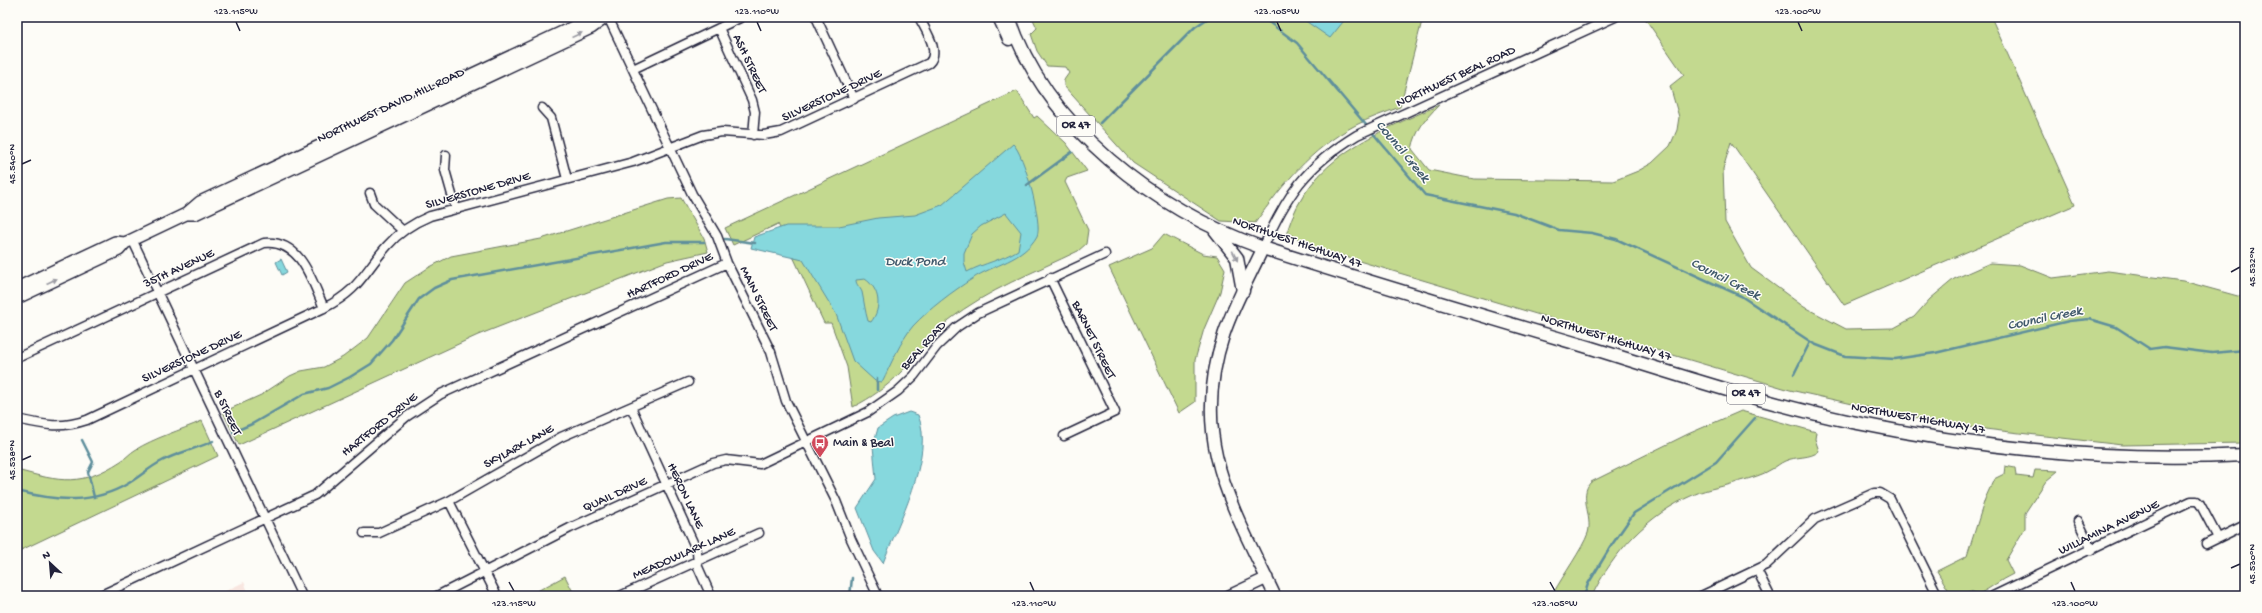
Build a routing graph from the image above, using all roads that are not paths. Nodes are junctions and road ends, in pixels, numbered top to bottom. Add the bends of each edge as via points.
1 (601, 17) edge
2 (607, 17) edge
3 (742, 17) edge
4 (816, 17) edge
5 (919, 17) edge
6 (999, 17) edge
7 (1009, 17) edge
8 (1615, 17) edge
9 (719, 28) junction
10 (1030, 67) junction
11 (633, 69) junction
12 (854, 99) junction
13 (542, 108) dead end
14 (753, 135) junction
15 (670, 148) junction
16 (446, 155) dead end
17 (567, 179) junction
18 (370, 193) dead end
19 (456, 209) junction
20 (186, 214) junction
21 (1213, 228) junction
22 (403, 231) junction
23 (128, 241) junction
24 (1263, 248) junction
25 (1105, 254) dead end
26 (727, 263) junction
27 (1050, 278) junction
28 (17, 288) edge
29 (1243, 291) junction
30 (156, 292) junction
31 (17, 298) edge
32 (324, 308) junction
33 (17, 358) edge
34 (193, 370) junction
35 (688, 382) dead end
36 (631, 407) junction
37 (17, 419) edge
38 (1064, 436) dead end
39 (808, 442) junction
40 (2245, 455) edge
41 (667, 485) junction
42 (449, 501) junction
43 (265, 518) junction
44 (2078, 521) dead end
45 (2245, 525) edge
46 (364, 533) dead end
47 (759, 533) dead end
48 (2218, 538) junction
49 (2206, 544) dead end
50 (2092, 550) junction
51 (698, 561) junction
52 (1757, 570) junction
53 (485, 571) junction
54 (1266, 578) junction
55 (99, 596) edge
56 (302, 596) edge
57 (437, 596) edge
58 (497, 596) edge
59 (620, 596) edge
60 (711, 596) edge
61 (878, 596) edge
62 (1229, 596) edge
63 (1275, 596) edge
64 (1702, 596) edge
65 (1770, 596) edge
66 (1938, 596) edge
67 (1993, 596) edge

1 - 20 street, NORTHWEST DAVID HILL ROAD via 588,20 200,202
2 - 11 street, MAIN STREET
20 -> 2 street, NORTHWEST DAVID HILL ROAD via 195,214 596,26
3 - 9 street
4 - 12 street
5 - 12 street, SILVERSTONE DRIVE via 933,48 933,57 927,65
6 - 10 main road, NORTHWEST HIGHWAY 47 via 1022,62
7 - 10 main road, NORTHWEST HIGHWAY 47 / OR 47
8 - 24 street, NORTHWEST BEAL ROAD via 1390,120 1357,136 1322,158 1302,179 1283,206
9 - 11 street
9 - 14 street, ASH STREET via 752,100 755,112
10 - 21 main road, NORTHWEST HIGHWAY 47 / OR 47 via 1071,120 1113,161 1162,199
11 - 15 street, MAIN STREET
12 - 14 street, SILVERSTONE DRIVE via 791,129
13 - 17 street via 551,118
14 - 15 street, SILVERSTONE DRIVE via 718,132 696,137
15 - 17 street, SILVERSTONE DRIVE via 633,162
15 - 26 street, MAIN STREET via 694,199 717,236
16 - 19 street via 445,170
17 - 19 street, SILVERSTONE DRIVE
18 - 22 street via 376,205
19 - 22 street, SILVERSTONE DRIVE via 430,216
20 - 23 street, NORTHWEST DAVID HILL ROAD
21 - 24 main road, NORTHWEST HIGHWAY 47 / OR 47
21 -> 29 main road via 1237,258
22 - 32 street, SILVERSTONE DRIVE via 387,246 357,286
23 - 28 street, NORTHWEST DAVID HILL ROAD via 115,242
23 - 30 street, B STREET
31 -> 23 street, NORTHWEST DAVID HILL ROAD via 119,250
24 - 29 street
24 - 40 main road, NORTHWEST HIGHWAY 47 / OR 47 via 1686,377 1851,421 1944,439 2052,452 2142,457
25 - 27 street, BEAL ROAD
26 - 39 street, MAIN STREET via 771,352 786,401
26 - 43 street, HARTFORD DRIVE via 424,404 315,495
27 - 38 street, BARNET STREET via 1115,412
27 - 39 street, BEAL ROAD via 978,313 957,327 898,391 868,412
29 - 54 street via 1224,332 1219,350 1213,383 1212,429 1216,460 1226,494
30 - 32 street, 35TH AVENUE via 255,246 274,243 288,248 300,258
30 - 33 street, 35TH AVENUE
30 - 34 street, B STREET
32 - 34 street, SILVERSTONE DRIVE
34 - 37 street, SILVERSTONE DRIVE via 78,423 54,426
34 - 43 street, B STREET
35 - 36 street, SKYLARK LANE
36 - 41 street, HERON LANE
36 - 42 street, SKYLARK LANE via 561,437
39 - 41 street, QUAIL DRIVE via 760,464 718,461
39 - 61 street, MAIN STREET
41 - 51 street, HERON LANE via 697,551
41 - 53 street, QUAIL DRIVE via 570,528
42 - 46 street, SKYLARK LANE via 380,534
42 - 53 street
43 - 55 street, HARTFORD DRIVE
43 - 56 street, B STREET
44 - 50 street
45 - 48 street
47 - 51 street, MEADOWLARK LANE
48 - 49 street
48 - 50 street, WILLAMINA AVENUE via 2200,504 2191,501
50 - 67 street, WILLAMINA AVENUE
51 - 59 street, MEADOWLARK LANE
51 - 60 street, HERON LANE
52 - 64 street
52 - 65 street
52 - 66 street via 1772,561 1815,519 1867,494 1880,493 1893,505
53 - 57 street, QUAIL DRIVE
53 - 58 street
54 - 62 street
54 - 63 street

